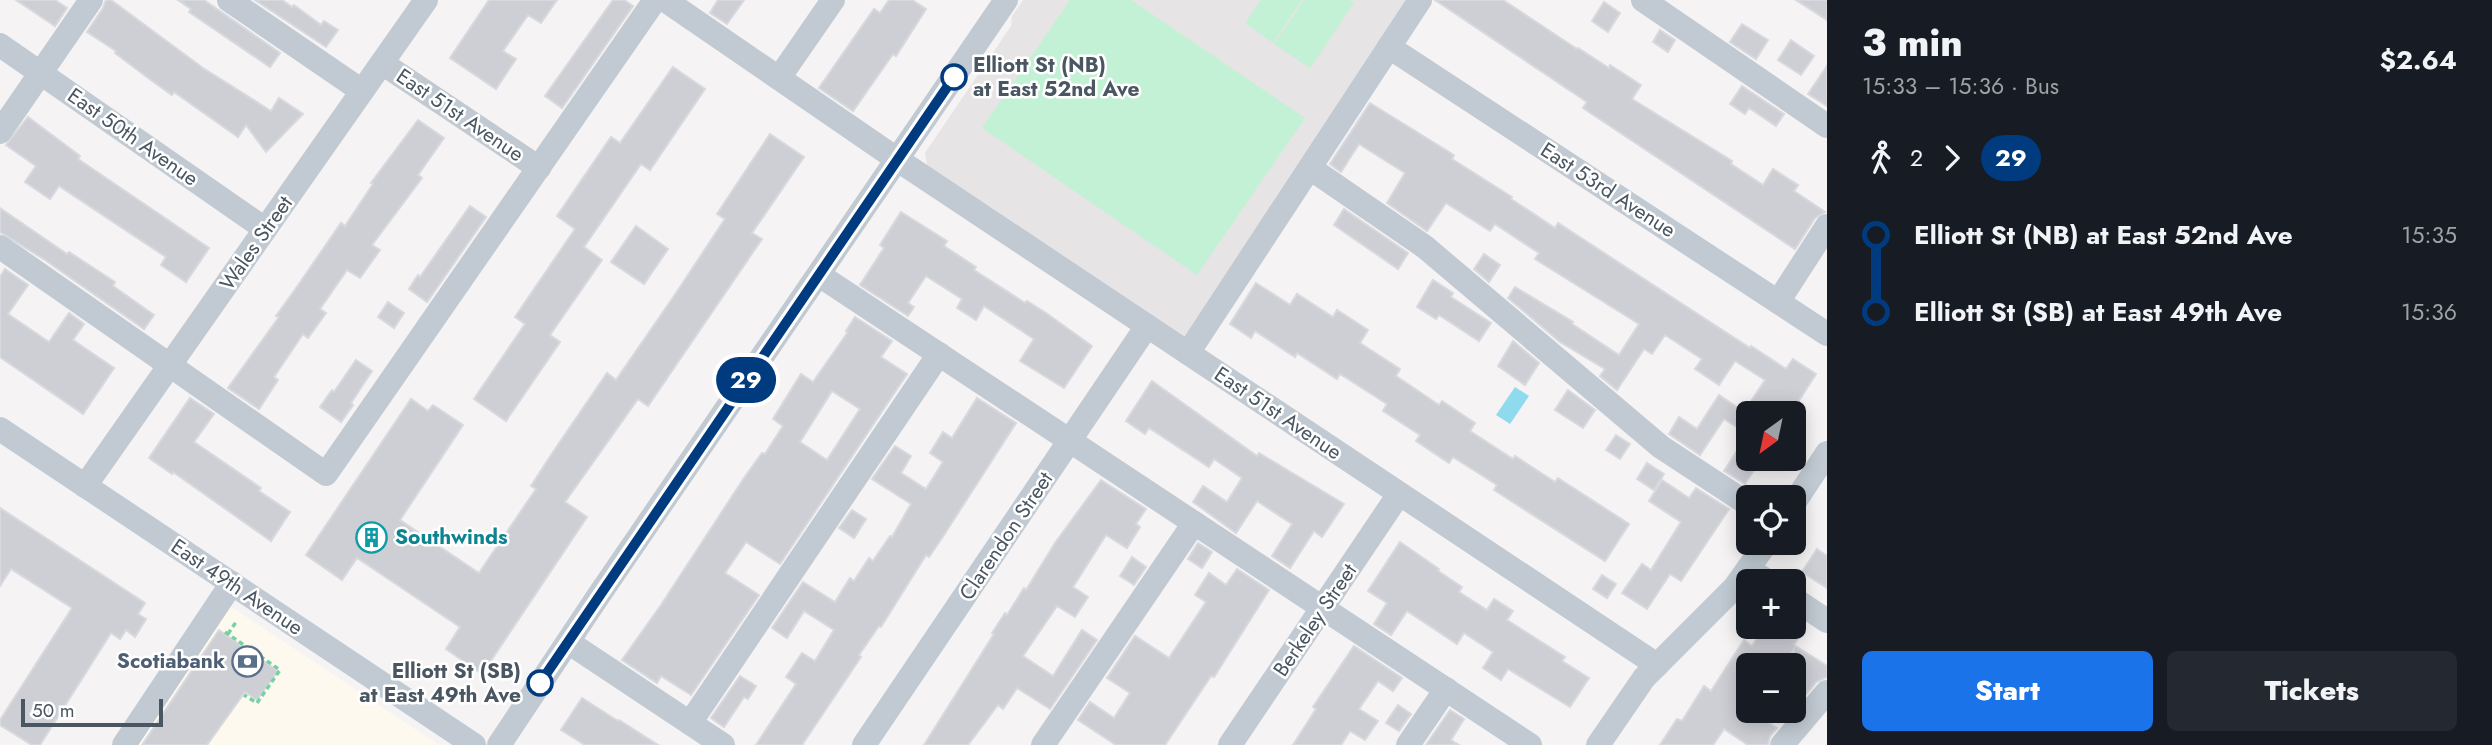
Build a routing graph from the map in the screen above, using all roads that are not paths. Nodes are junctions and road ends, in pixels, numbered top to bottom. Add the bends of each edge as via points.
1 (91, 0) edge
2 (229, 0) edge
3 (426, 0) edge
4 (655, 0) edge
5 (665, 0) edge
6 (833, 0) edge
7 (1420, 0) edge
8 (1643, 0) edge
9 (995, 4) edge
10 (0, 45) edge
11 (1389, 47) junction
12 (382, 63) junction
13 (41, 73) junction
14 (779, 78) junction
15 (362, 91) junction
16 (1827, 126) edge
17 (0, 132) edge
18 (898, 160) junction
19 (539, 168) junction
20 (1310, 168) junction
21 (1827, 226) edge
22 (265, 229) junction
23 (0, 247) edge
24 (819, 275) junction
25 (1778, 302) junction
26 (1147, 326) junction
27 (1827, 334) edge
28 (1188, 353) junction
29 (939, 354) junction
30 (170, 365) junction
31 (0, 429) edge
32 (1070, 441) junction
33 (1827, 453) edge
34 (1806, 485) edge
35 (85, 486) junction
36 (1399, 494) junction
37 (1736, 496) edge
38 (1194, 523) junction
39 (232, 583) junction
40 (1736, 586) edge
41 (1806, 607) edge
42 (1322, 608) junction
43 (1827, 621) edge
44 (568, 642) junction
45 (1657, 665) junction
46 (1446, 689) junction
47 (1827, 692) edge
48 (690, 723) junction
49 (124, 745) edge
50 (474, 745) edge
51 (499, 745) edge
52 (723, 745) edge
53 (864, 745) edge
54 (1043, 745) edge
55 (1230, 745) edge
56 (1409, 745) edge
57 (1530, 745) edge
58 (1598, 745) edge
59 (1782, 745) edge

1 - 13 street
2 - 15 street
3 - 12 street, Wales Street
4 - 19 street
5 - 14 street, East 51st Avenue
6 - 14 street
7 - 11 street
8 - 16 street
9 - 18 street
10 - 13 street, East 50th Avenue
11 - 20 street
11 - 25 street, East 53rd Avenue
12 - 15 street, Wales Street
12 - 19 street, East 51st Avenue
13 - 17 street
13 - 22 street, East 50th Avenue
14 - 18 street, East 51st Avenue
15 - 22 street, Wales Street
18 - 24 street
18 - 26 street, East 51st Avenue
19 - 30 street via 326,474
20 - 28 street
20 - 37 street via 1426,247 1661,447
21 - 25 street
22 - 30 street, Wales Street
23 - 30 street
24 - 29 street
24 - 44 street
25 - 27 street, East 53rd Avenue
26 - 28 street, East 51st Avenue
26 - 32 street, Clarendon Street
28 - 36 street, East 51st Avenue
29 - 32 street
29 - 48 street
30 - 35 street, Wales Street
31 - 35 street, East 49th Avenue
32 - 38 street
32 - 53 street, Clarendon Street
33 - 34 street
35 - 39 street, East 49th Avenue
36 - 42 street, Berkeley Street
36 - 45 street, East 51st Avenue
38 - 42 street
38 - 54 street
39 - 49 street
39 - 50 street, East 49th Avenue
40 - 45 street
41 - 43 street
42 - 46 street
42 - 55 street, Berkeley Street
44 - 48 street
44 - 51 street
45 - 58 street via 1629,697
46 - 56 street
46 - 57 street
47 - 59 street
48 - 52 street

